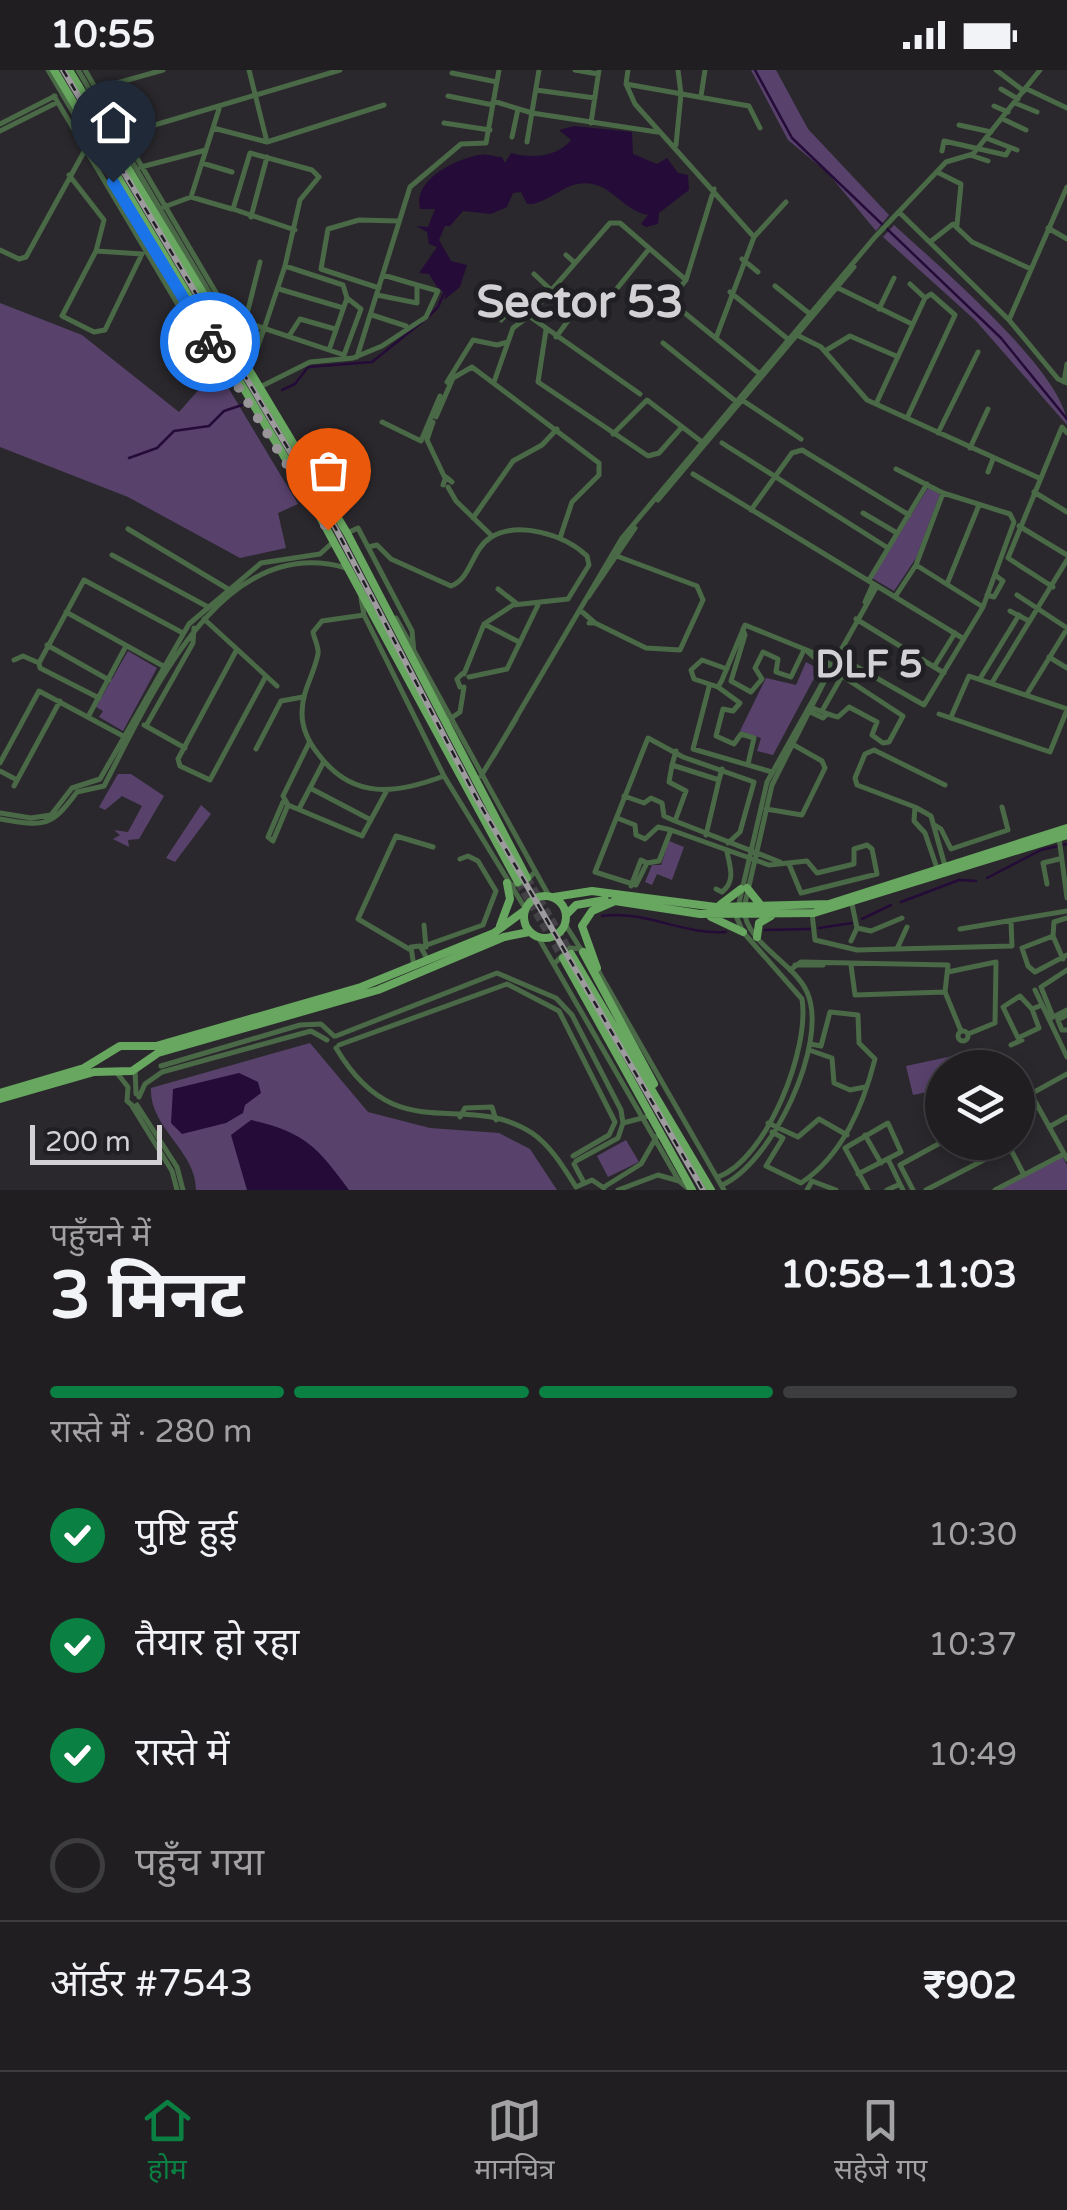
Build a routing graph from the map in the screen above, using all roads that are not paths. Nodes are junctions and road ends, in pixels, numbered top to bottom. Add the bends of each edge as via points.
1 (51, 70) edge
2 (69, 70) edge
3 (81, 70) edge
4 (163, 70) edge
5 (248, 70) edge
6 (340, 70) edge
7 (498, 70) edge
8 (538, 70) edge
9 (575, 70) edge
10 (628, 70) edge
11 (678, 70) edge
12 (705, 70) edge
13 (996, 70) edge
14 (599, 72) edge
15 (1037, 72) edge
16 (452, 73) dead end
17 (497, 82) junction
18 (626, 84) junction
19 (1001, 89) dead end
20 (92, 90) junction
21 (536, 90) junction
22 (1026, 90) junction
23 (681, 94) junction
24 (448, 96) dead end
25 (701, 96) junction
26 (254, 97) junction
27 (59, 98) junction
28 (595, 98) junction
29 (1016, 101) junction
30 (493, 103) junction
31 (384, 106) dead end
32 (994, 106) dead end
33 (219, 107) junction
34 (1067, 108) edge
35 (518, 109) junction
36 (1008, 112) junction
37 (1037, 112) dead end
38 (532, 113) junction
39 (1003, 119) junction
40 (444, 122) dead end
41 (591, 123) junction
42 (960, 125) dead end
43 (0, 127) edge
44 (213, 128) junction
45 (760, 128) dead end
46 (490, 130) junction
47 (1026, 130) dead end
48 (660, 132) junction
49 (121, 135) junction
50 (988, 135) junction
51 (512, 138) dead end
52 (109, 141) junction
53 (266, 142) junction
54 (527, 142) dead end
55 (676, 146) junction
56 (979, 146) junction
57 (97, 148) junction
58 (84, 150) junction
59 (206, 150) junction
60 (942, 151) dead end
61 (970, 155) junction
62 (268, 156) junction
63 (988, 162) dead end
64 (202, 163) junction
65 (141, 167) junction
66 (232, 172) dead end
67 (936, 172) junction
68 (69, 175) junction
69 (1067, 187) edge
70 (714, 189) junction
71 (191, 197) junction
72 (786, 202) dead end
73 (164, 206) junction
74 (232, 210) junction
75 (899, 212) junction
76 (250, 217) junction
77 (399, 220) junction
78 (957, 226) junction
79 (1048, 228) junction
80 (295, 230) junction
81 (175, 232) junction
82 (754, 236) junction
83 (1067, 239) edge
84 (930, 242) junction
85 (650, 249) junction
86 (0, 250) edge
87 (96, 251) junction
88 (144, 254) junction
89 (566, 255) dead end
90 (742, 260) junction
91 (260, 262) dead end
92 (575, 263) junction
93 (285, 266) junction
94 (1031, 268) junction
95 (758, 272) dead end
96 (534, 274) dead end
97 (382, 275) junction
98 (894, 278) dead end
99 (686, 280) junction
100 (910, 284) dead end
101 (417, 285) junction
102 (775, 286) dead end
103 (835, 286) junction
104 (279, 289) junction
105 (551, 290) junction
106 (378, 292) junction
107 (730, 292) junction
108 (347, 298) junction
109 (925, 298) junction
110 (670, 300) junction
111 (340, 307) junction
112 (602, 307) dead end
113 (537, 308) junction
114 (879, 309) junction
115 (584, 313) dead end
116 (811, 314) junction
117 (372, 315) junction
118 (529, 316) junction
119 (656, 317) dead end
120 (501, 320) dead end
121 (1009, 320) junction
122 (912, 324) junction
123 (406, 326) junction
124 (335, 328) junction
125 (264, 330) junction
126 (546, 330) junction
127 (796, 335) junction
128 (556, 336) junction
129 (288, 337) junction
130 (716, 338) junction
131 (790, 341) junction
132 (508, 342) junction
133 (663, 342) dead end
134 (250, 350) junction
135 (329, 350) junction
136 (825, 351) junction
137 (978, 352) dead end
138 (357, 356) junction
139 (896, 356) junction
140 (241, 361) junction
141 (221, 362) junction
142 (1067, 364) edge
143 (762, 375) junction
144 (234, 377) junction
145 (494, 382) junction
146 (1065, 382) edge
147 (257, 388) junction
148 (640, 394) dead end
149 (740, 402) junction
150 (876, 404) junction
151 (988, 409) dead end
152 (906, 418) junction
153 (382, 422) dead end
154 (682, 427) junction
155 (558, 430) junction
156 (938, 433) junction
157 (613, 434) junction
158 (1067, 434) edge
159 (801, 439) dead end
160 (703, 443) junction
161 (722, 443) dead end
162 (970, 448) junction
163 (993, 459) junction
164 (896, 470) dead end
165 (988, 472) dead end
166 (693, 474) dead end
167 (777, 478) junction
168 (1039, 478) junction
169 (926, 484) junction
170 (1034, 492) junction
171 (944, 494) junction
172 (979, 505) junction
173 (750, 512) junction
174 (863, 512) dead end
175 (1067, 512) edge
176 (909, 514) junction
177 (472, 518) junction
178 (1019, 526) junction
179 (128, 529) dead end
180 (346, 533) junction
181 (898, 533) junction
182 (492, 536) junction
183 (560, 538) junction
184 (334, 542) junction
185 (369, 548) junction
186 (888, 548) junction
187 (613, 555) junction
188 (112, 556) dead end
189 (1067, 557) edge
190 (320, 558) junction
191 (916, 565) junction
192 (349, 569) junction
193 (370, 578) junction
194 (873, 584) junction
195 (947, 584) junction
196 (359, 586) junction
197 (1053, 586) junction
198 (498, 590) dead end
199 (232, 591) junction
200 (1017, 595) dead end
201 (895, 596) junction
202 (519, 604) junction
203 (538, 605) junction
204 (208, 607) junction
205 (984, 607) junction
206 (1010, 610) dead end
207 (1038, 610) junction
208 (66, 612) junction
209 (578, 613) junction
210 (1018, 615) junction
211 (364, 616) junction
212 (204, 619) junction
213 (856, 619) junction
214 (1028, 621) junction
215 (484, 624) junction
216 (194, 628) junction
217 (743, 629) junction
218 (1067, 629) edge
219 (181, 632) junction
220 (955, 633) junction
221 (964, 638) junction
222 (519, 642) junction
223 (47, 645) junction
224 (126, 646) junction
225 (236, 651) junction
226 (806, 651) junction
227 (414, 652) junction
228 (836, 655) junction
229 (1049, 658) junction
230 (14, 660) dead end
231 (39, 663) junction
232 (934, 666) junction
233 (165, 667) junction
234 (544, 667) junction
235 (830, 668) junction
236 (1067, 668) edge
237 (726, 669) junction
238 (944, 673) junction
239 (266, 676) junction
240 (466, 676) junction
241 (842, 676) junction
242 (981, 677) junction
243 (109, 680) junction
244 (993, 681) junction
245 (277, 686) dead end
246 (709, 687) junction
247 (718, 687) junction
248 (464, 688) junction
249 (1027, 694) junction
250 (302, 697) junction
251 (99, 698) junction
252 (60, 701) junction
253 (809, 709) junction
254 (1067, 709) edge
255 (824, 712) junction
256 (939, 714) dead end
257 (88, 717) junction
258 (951, 717) junction
259 (450, 719) junction
260 (138, 721) junction
261 (146, 726) junction
262 (1058, 730) junction
263 (1067, 734) edge
264 (126, 737) junction
265 (309, 742) junction
266 (791, 743) junction
267 (185, 748) junction
268 (256, 749) dead end
269 (676, 751) junction
270 (324, 762) junction
271 (672, 765) junction
272 (752, 765) junction
273 (0, 767) edge
274 (722, 770) junction
275 (775, 771) junction
276 (444, 776) junction
277 (481, 776) junction
278 (720, 780) junction
279 (945, 785) dead end
280 (310, 788) junction
281 (386, 792) junction
282 (624, 796) junction
283 (286, 803) junction
284 (1002, 806) dead end
285 (915, 807) junction
286 (299, 809) junction
287 (766, 809) junction
288 (0, 816) edge
289 (616, 818) junction
290 (371, 820) junction
291 (675, 821) junction
292 (930, 829) junction
293 (671, 830) junction
294 (273, 833) dead end
295 (706, 836) junction
296 (1063, 836) edge
297 (703, 844) junction
298 (728, 844) junction
299 (433, 847) dead end
300 (727, 852) junction
301 (1062, 855) edge
302 (752, 856) junction
303 (460, 860) dead end
304 (786, 864) junction
305 (941, 867) junction
306 (532, 875) junction
307 (512, 884) junction
308 (1047, 884) dead end
309 (716, 889) dead end
310 (744, 889) junction
311 (552, 896) junction
312 (1067, 898) edge
313 (615, 901) junction
314 (852, 904) junction
315 (716, 908) junction
316 (763, 908) junction
317 (524, 910) junction
318 (740, 912) junction
319 (812, 913) junction
320 (704, 914) junction
321 (776, 914) junction
322 (1067, 914) edge
323 (902, 918) dead end
324 (566, 920) junction
325 (1012, 922) junction
326 (424, 925) dead end
327 (907, 927) dead end
328 (858, 928) junction
329 (960, 929) dead end
330 (743, 932) junction
331 (494, 933) junction
332 (534, 935) junction
333 (1053, 936) junction
334 (757, 937) junction
335 (852, 941) dead end
336 (424, 947) junction
337 (409, 949) junction
338 (897, 949) junction
339 (582, 950) junction
340 (1065, 957) edge
341 (563, 958) junction
342 (428, 960) junction
343 (851, 965) junction
344 (414, 966) junction
345 (792, 967) junction
346 (597, 968) junction
347 (1067, 970) edge
348 (780, 971) junction
349 (948, 972) junction
350 (509, 980) junction
351 (1035, 990) dead end
352 (944, 992) junction
353 (539, 994) junction
354 (1042, 1005) junction
355 (1032, 1009) junction
356 (1067, 1012) edge
357 (1051, 1020) junction
358 (577, 1023) junction
359 (359, 1027) junction
360 (567, 1027) junction
361 (1067, 1030) edge
362 (363, 1036) junction
363 (332, 1038) junction
364 (142, 1045) junction
365 (1011, 1045) dead end
366 (799, 1046) junction
367 (338, 1047) junction
368 (809, 1047) junction
369 (592, 1053) junction
370 (583, 1057) junction
371 (1067, 1057) edge
372 (103, 1058) junction
373 (146, 1062) junction
374 (160, 1066) dead end
375 (135, 1070) junction
376 (113, 1072) junction
377 (1067, 1074) edge
378 (608, 1082) junction
379 (598, 1086) junction
380 (868, 1086) junction
381 (1035, 1092) edge
382 (0, 1096) edge
383 (135, 1099) junction
384 (1035, 1105) edge
385 (460, 1117) junction
386 (646, 1117) junction
387 (1067, 1117) edge
388 (496, 1120) junction
389 (623, 1123) junction
390 (768, 1123) junction
391 (1049, 1127) junction
392 (774, 1130) junction
393 (864, 1134) junction
394 (847, 1135) junction
395 (657, 1136) junction
396 (682, 1141) junction
397 (925, 1151) edge
398 (1065, 1156) edge
399 (574, 1160) junction
400 (979, 1160) edge
401 (1017, 1160) edge
402 (884, 1161) junction
403 (640, 1165) junction
404 (858, 1174) junction
405 (1024, 1174) junction
406 (718, 1177) junction
407 (646, 1178) junction
408 (583, 1181) junction
409 (679, 1181) junction
410 (901, 1187) edge
411 (575, 1188) edge
412 (604, 1188) edge
413 (723, 1188) edge
414 (180, 1190) edge
415 (618, 1190) edge
416 (691, 1190) edge
417 (711, 1190) edge
418 (808, 1190) edge
419 (835, 1190) edge
420 (868, 1190) edge
421 (887, 1190) edge
422 (913, 1190) edge
423 (926, 1190) edge
424 (995, 1190) edge

1 - 27 street
1 - 57 main road
2 - 52 main road
3 - 20 street
4 - 20 street
5 - 26 street
6 - 26 street
7 - 17 street
8 - 21 street
9 - 14 street
10 - 18 street
11 - 23 street
12 - 25 street
13 - 22 street
14 - 28 street
15 - 22 street
16 - 17 street
17 - 30 street
18 - 23 street
18 - 48 street
19 - 29 street
20 - 49 street
20 - 81 street
21 - 28 street
21 - 38 street
22 - 29 street
22 - 34 street
23 - 25 street
23 - 55 street
24 - 30 street
25 - 45 street via 749,106
26 - 33 street
26 - 53 street
27 - 43 street
27 - 58 street
27 - 141 street
28 - 41 street
29 - 36 street
29 - 37 street
30 - 35 street
30 - 46 street
31 - 53 street
32 - 36 street
33 - 44 street
33 - 49 street
35 - 38 street
35 - 51 street
36 - 39 street
38 - 41 street
38 - 54 street
39 - 47 street
39 - 50 street
40 - 46 street
41 - 48 street
42 - 50 street
44 - 53 street
44 - 59 street
46 - 77 street via 486,143 461,144 414,182
48 - 55 street
49 - 65 street
50 - 56 street
50 - 56 street via 1013,149 1006,155
52 - 57 main road via 100,138
52 - 140 main road
55 - 70 street
56 - 60 street via 944,140
56 - 61 street
57 - 144 main road
58 - 68 street
58 - 88 street
59 - 64 street
59 - 65 street
61 - 63 street
61 - 67 street
62 - 74 street via 249,154
62 - 76 street
62 - 80 street via 319,176 301,197
64 - 66 street
64 - 71 street
65 - 73 street
67 - 75 street
67 - 78 street via 961,184
68 - 86 street via 23,259
68 - 87 street via 103,216
69 - 79 street
70 - 82 street
70 - 99 street
71 - 73 street
71 - 74 street
72 - 82 street
73 - 81 street
74 - 76 street
75 - 84 street
75 - 103 street
76 - 80 street
77 - 97 street
77 - 106 street via 359,220 328,229 321,269
78 - 84 street
78 - 94 street via 972,242
79 - 83 street
79 - 94 street
80 - 93 street
81 - 134 street
81 - 140 street via 241,347
82 - 90 street
84 - 121 street
85 - 92 street via 615,222
85 - 99 street
85 - 112 street
87 - 88 street
87 - 88 street via 60,314 97,333 105,330
88 - 141 street via 209,357
89 - 92 street
90 - 95 street
90 - 107 street
91 - 125 street via 243,319
92 - 105 street
93 - 104 street
93 - 108 street via 343,285
94 - 121 street
96 - 105 street
97 - 101 street
97 - 106 street
98 - 114 street
99 - 110 street
100 - 109 street
101 - 106 street via 414,305
101 - 123 street via 436,288 438,296 426,317
102 - 116 street
103 - 114 street
103 - 116 street
104 - 111 street
104 - 125 street
105 - 113 street
106 - 117 street
107 - 130 street
107 - 131 street
108 - 111 street
108 - 135 street via 361,306 348,352
109 - 122 street
109 - 152 street via 931,294 955,314
110 - 119 street
110 - 130 street
111 - 124 street
113 - 118 street
113 - 120 street via 510,310
114 - 122 street
115 - 128 street via 573,314
116 - 127 street
116 - 131 street
117 - 123 street
117 - 138 street
118 - 126 street
118 - 132 street
121 - 146 street
122 - 139 street
123 - 138 street
124 - 129 street via 300,319
124 - 135 street
125 - 129 street
125 - 134 street
126 - 128 street
126 - 157 street via 538,382
127 - 131 street
127 - 136 street
128 - 148 street
129 - 135 street
130 - 143 street
131 - 143 street
132 - 145 street
132 - 153 street via 473,340 421,442
133 - 149 street
134 - 140 street
136 - 139 street via 850,336
136 - 150 street via 858,394
137 - 156 street
138 - 147 street via 310,362
139 - 150 street
140 - 147 main road
141 - 144 street
142 - 146 street
143 - 149 street
144 - 184 main road
145 - 155 street
145 - 177 street via 462,369 447,388 427,440 452,480 448,487
147 - 180 main road
149 - 159 street
149 - 160 street
150 - 152 street
151 - 162 street
152 - 156 street
154 - 157 street via 652,457
154 - 157 street via 647,400
154 - 160 street
155 - 177 street via 513,461
155 - 183 street via 600,468 572,502
156 - 162 street
158 - 168 street via 1062,428
160 - 187 street
160 - 234 street via 604,562
161 - 167 street
162 - 163 street
163 - 165 street
163 - 168 street
164 - 169 street
166 - 173 street
167 - 173 street
167 - 176 street via 795,450 802,450
167 - 186 street
168 - 170 street
169 - 171 street
169 - 176 street
170 - 175 street
170 - 178 street
171 - 172 street
171 - 191 street
172 - 195 street
172 - 205 street via 1014,517 995,576 1002,581
173 - 194 street
174 - 181 street
176 - 181 street
177 - 182 street
178 - 189 street
178 - 197 street via 1010,562
179 - 199 street
180 - 185 street via 358,528
180 - 193 main road
181 - 186 street
182 - 183 street via 526,530
182 - 185 street via 451,586 391,560 378,546
183 - 203 street via 589,565 568,599
184 - 190 street
184 - 192 main road
185 - 227 street via 414,637
186 - 194 street
187 - 209 street
187 - 209 street via 696,586 703,600 680,650 635,644
188 - 204 street
189 - 197 street
190 - 192 street
190 - 199 street via 261,563
191 - 195 street
191 - 201 street
192 - 196 main road
193 - 227 street
193 - 306 main road
194 - 201 street
194 - 213 street
195 - 205 street
196 - 211 street
196 - 307 main road
197 - 207 street
198 - 202 street
199 - 204 street
199 - 212 street
200 - 207 street
201 - 220 street
202 - 203 street
202 - 215 street
203 - 222 street
204 - 219 street
205 - 221 street
206 - 210 street
207 - 214 street
207 - 218 street
208 - 219 street via 86,580
208 - 223 street
208 - 224 street
209 - 234 street
210 - 214 street
210 - 242 street
211 - 250 street via 316,625 318,654
211 - 276 street
212 - 216 street
212 - 225 street
213 - 228 street
213 - 232 street
214 - 244 street
215 - 222 street
215 - 240 street
216 - 233 street
216 - 261 street via 194,640
217 - 226 street via 745,624
217 - 226 street via 731,682 751,692 762,679 756,668 762,652 778,659 776,672 791,677
217 - 237 street
218 - 229 street
219 - 233 street
220 - 221 street
220 - 232 street
221 - 238 street
222 - 240 street via 504,672
223 - 231 street
223 - 243 street
224 - 233 street
224 - 243 street
225 - 239 street
225 - 267 street
226 - 235 street
227 - 259 street
228 - 235 street
228 - 238 street via 924,705
229 - 236 street
229 - 249 street
230 - 231 street via 23,656
231 - 251 street
232 - 238 street
233 - 260 street
233 - 264 street
234 - 277 street
235 - 241 street
235 - 253 street
237 - 246 street via 696,662 694,679
237 - 247 street
239 - 245 street
239 - 267 street via 210,780 178,764
240 - 248 street
240 - 248 street via 456,681
241 - 255 street
241 - 255 street via 903,716 883,743 872,735 877,722 849,707 839,717
242 - 244 street
242 - 258 street via 966,680
243 - 251 street
244 - 249 street
246 - 247 street
246 - 272 street via 693,748
247 - 272 street via 740,703 734,711 723,708 716,736 734,744 740,734 754,738
248 - 259 street via 460,712
249 - 254 street
250 - 265 street
250 - 268 street via 281,701
251 - 257 street
252 - 257 street
252 - 273 street via 39,691
252 - 273 street via 15,783
253 - 255 street
253 - 266 street
254 - 262 street
256 - 258 street
257 - 264 street
258 - 262 street via 1050,752
259 - 277 street
260 - 261 street
260 - 264 street
261 - 267 street
262 - 263 street
264 - 288 street via 100,779 72,788 56,812
265 - 270 street
265 - 283 street
266 - 275 street
266 - 287 street via 825,768 802,816
269 - 271 street
269 - 274 street
269 - 282 street via 646,738
270 - 280 street
270 - 281 street via 344,781
271 - 278 street
271 - 291 street via 669,782 686,791
272 - 275 street
274 - 278 street
274 - 298 street via 754,782 740,832
275 - 287 street
275 - 302 street
276 - 281 street
276 - 307 street
277 - 306 street
278 - 295 street
279 - 285 street via 874,750 865,754 858,785
280 - 286 street
280 - 290 street
281 - 290 street
282 - 289 street
282 - 291 street via 662,803 664,816
283 - 286 street
283 - 294 street
284 - 292 street via 1008,830 952,849 941,829
285 - 292 street via 926,810
285 - 292 street via 914,821
286 - 290 street via 358,836
287 - 302 street
289 - 293 street via 635,825 636,835 646,839 658,827
289 - 293 street via 595,872 630,886 647,862 658,862
291 - 295 street
292 - 305 street
293 - 297 street
295 - 297 street
295 - 298 street
296 - 301 street
296 - 305 main road
296 - 314 main road
297 - 300 street
298 - 302 street
299 - 337 street via 396,836 359,917 360,924
300 - 302 street
300 - 309 street via 729,884
301 - 308 street via 1044,863
301 - 312 street
302 - 304 street
302 - 310 street
303 - 336 street via 478,861 496,891 484,925
304 - 304 street via 802,893 877,874 867,845 854,849 854,864 818,873 807,861
305 - 316 main road via 837,902
306 - 307 street
306 - 311 street
307 - 317 street
307 - 331 main road
310 - 315 main road
310 - 316 main road
310 - 318 street
311 - 315 main road via 592,892
311 - 317 main road via 533,898
311 - 324 main road
313 - 320 main road
313 - 324 main road via 584,902
313 - 346 main road via 592,910 582,926
314 - 319 main road
314 - 328 street
315 - 318 main road
316 - 318 main road
317 - 331 main road
317 - 332 main road
318 - 320 main road
318 - 321 main road
318 - 330 street
318 - 334 street
319 - 321 main road
319 - 338 street via 815,940 856,950
320 - 330 main road
321 - 334 main road via 760,923
322 - 325 street
322 - 333 street via 1054,922
323 - 328 street via 870,931
324 - 332 main road via 554,936
324 - 339 street
325 - 329 street
325 - 338 street via 1012,946
326 - 336 street
327 - 338 street
328 - 335 street
330 - 348 street
331 - 342 main road
332 - 341 street
332 - 373 main road via 504,937 378,990 158,1053
333 - 340 street
333 - 340 street via 1024,946 1028,966 1035,972
334 - 345 street
336 - 337 street
336 - 342 street
337 - 344 street
339 - 341 street via 570,948
339 - 346 street
339 - 396 main road
341 - 386 street
341 - 396 main road
341 - 416 main road
342 - 344 main road
343 - 345 street
343 - 349 street via 946,965
343 - 352 street via 855,995
344 - 364 main road via 361,987
345 - 348 street
345 - 368 street via 809,998
346 - 406 street
347 - 357 street via 1040,986
348 - 366 street via 802,1000
349 - 352 street
349 - 352 street via 996,962 995,1023 964,1032
350 - 353 street
350 - 359 street via 493,974
350 - 362 street
351 - 354 street
353 - 358 street via 560,1000
353 - 360 street
354 - 355 street
354 - 357 street
355 - 355 street via 1040,1027 1018,1038 1003,1006 1020,996
356 - 357 street
356 - 361 street via 1058,1020
357 - 365 street
357 - 371 street
358 - 360 street
358 - 369 street
359 - 362 street
359 - 363 street
360 - 370 street
362 - 367 street
363 - 367 street
363 - 367 street via 330,1048
363 - 374 street via 327,1028 310,1024
363 - 383 street via 311,1031 278,1037 162,1072
364 - 372 main road via 120,1046
364 - 373 main road
366 - 368 street
366 - 390 street
367 - 385 street via 364,1084 384,1099 428,1116
368 - 380 street via 832,1058 832,1079 839,1086
368 - 380 street via 821,1046 830,1012 858,1015 860,1043 874,1059
368 - 392 street
369 - 370 street
369 - 378 street
370 - 379 street
372 - 376 main road
372 - 382 main road
373 - 375 main road
375 - 376 main road
375 - 383 street
376 - 382 main road
376 - 383 street
377 - 381 street
378 - 379 street
378 - 389 street
379 - 399 street via 615,1127
380 - 394 street
383 - 414 street via 177,1167
384 - 391 street
385 - 388 street
385 - 388 street via 474,1104 492,1108
386 - 389 street
386 - 395 street
387 - 391 street
388 - 411 street via 541,1141
389 - 399 street via 618,1138
390 - 392 street
390 - 406 street via 741,1165
391 - 398 street
392 - 394 street via 798,1137 819,1120
392 - 394 street via 783,1138 766,1166 796,1184 813,1175
392 - 413 street via 746,1170
393 - 402 street
393 - 402 street via 889,1124 902,1151
393 - 404 street via 845,1148
395 - 403 street
395 - 409 street
396 - 417 main road
397 - 422 street via 900,1165
398 - 405 street
399 - 408 street
400 - 423 street
401 - 405 street
402 - 404 street
402 - 410 street
403 - 407 street
403 - 412 street
404 - 420 street
405 - 424 street
406 - 413 street
407 - 409 street
407 - 415 street
408 - 411 street
408 - 412 street
409 - 416 street
410 - 421 street
418 - 419 street via 812,1181

